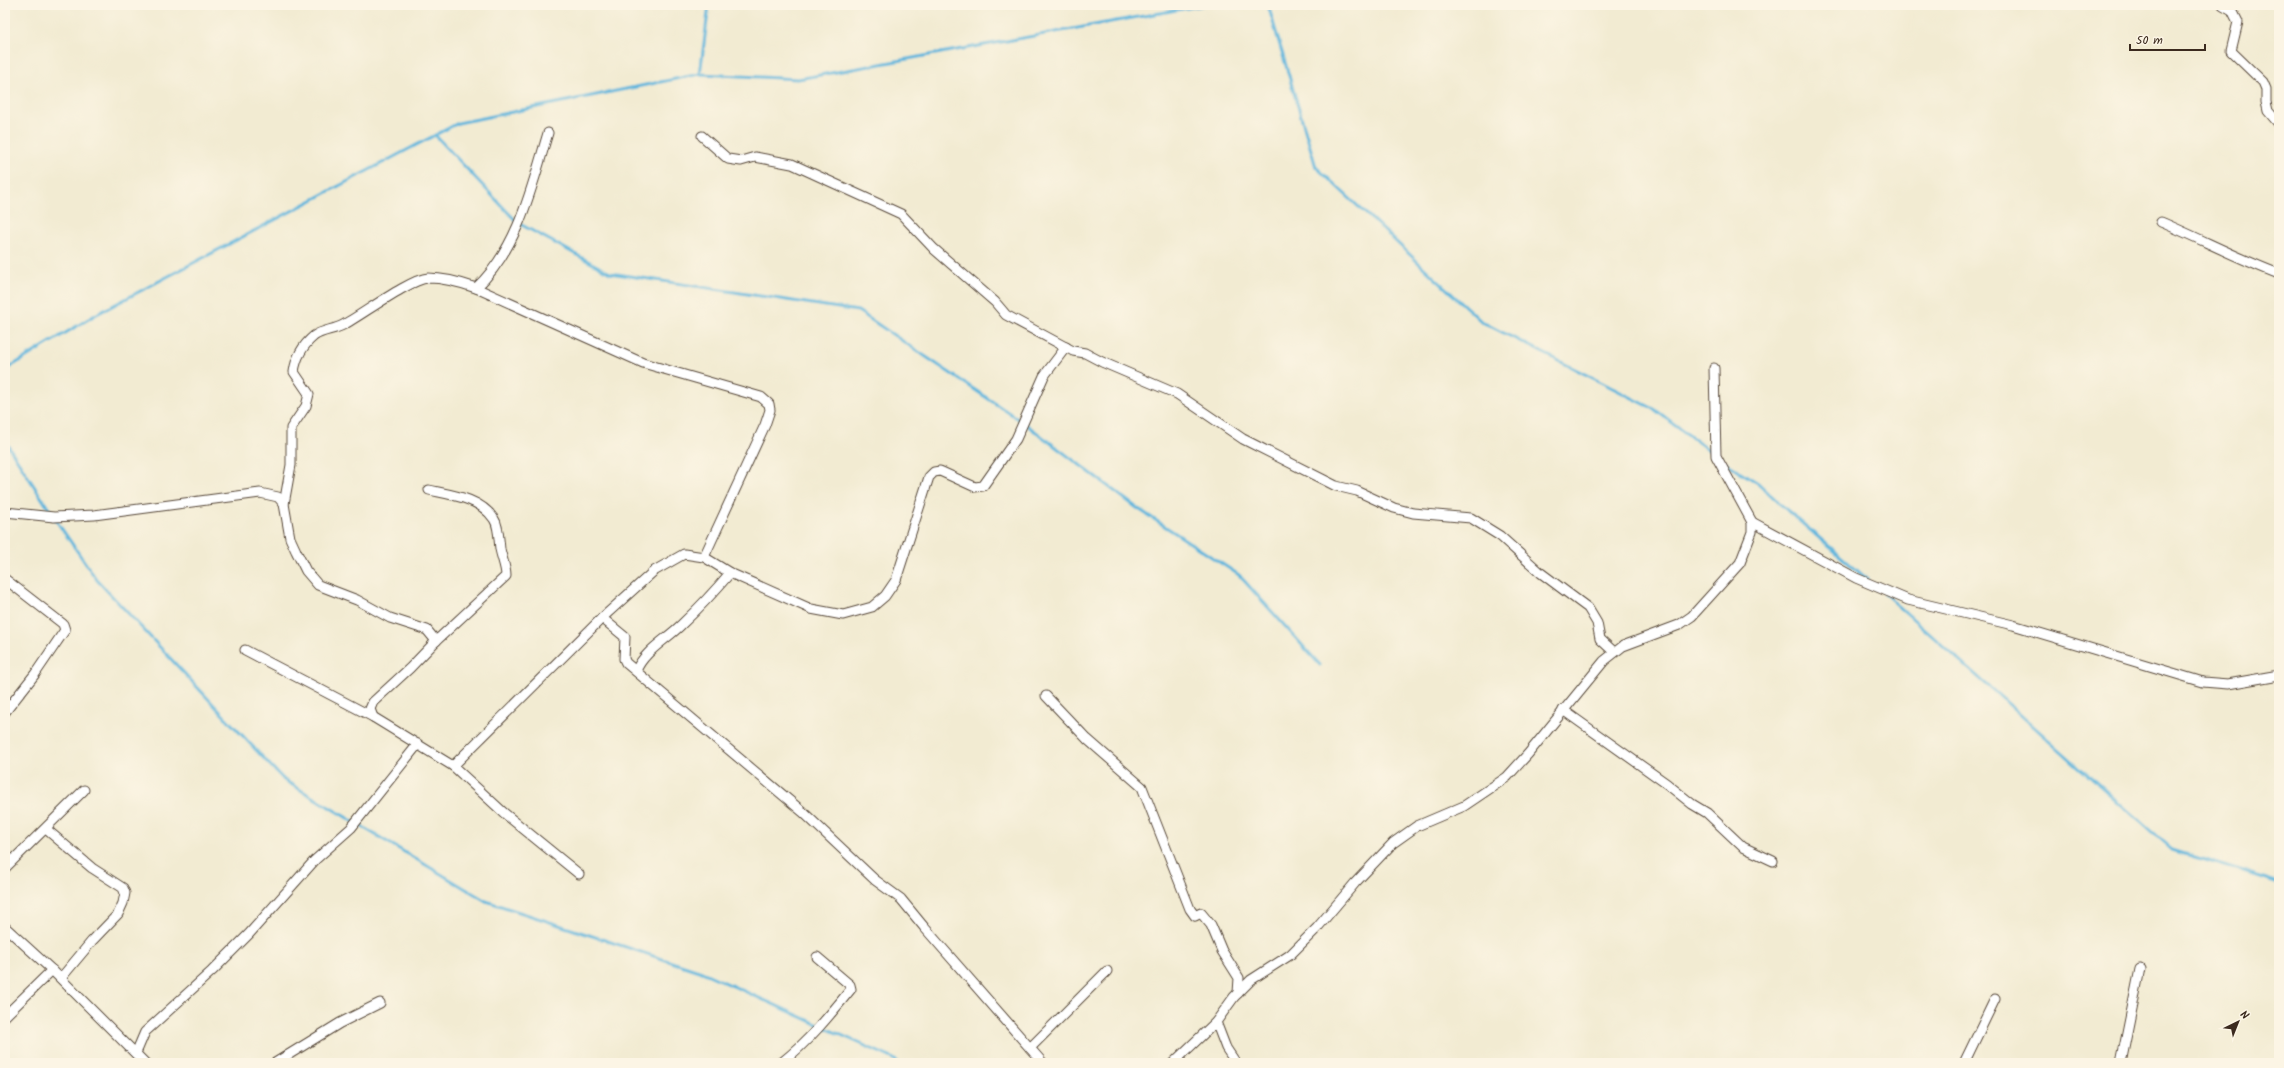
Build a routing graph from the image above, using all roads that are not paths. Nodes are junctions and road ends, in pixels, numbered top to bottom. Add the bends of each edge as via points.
1 (2223, 5) edge
2 (2279, 124) edge
3 (548, 133) dead end
4 (702, 136) dead end
5 (2161, 222) dead end
6 (2279, 274) edge
7 (476, 288) junction
8 (1066, 347) junction
9 (1714, 368) dead end
10 (429, 490) dead end
11 (284, 504) junction
12 (5, 512) edge
13 (1752, 522) junction
14 (704, 557) junction
15 (730, 573) junction
16 (5, 578) edge
17 (602, 618) junction
18 (436, 641) junction
19 (245, 650) dead end
20 (1614, 652) junction
21 (636, 671) junction
22 (2279, 675) edge
23 (1046, 696) dead end
24 (1563, 710) junction
25 (5, 712) edge
26 (373, 717) junction
27 (418, 744) junction
28 (453, 766) junction
29 (84, 790) dead end
30 (46, 829) junction
31 (1773, 861) dead end
32 (5, 868) edge
33 (579, 874) dead end
34 (5, 927) edge
35 (817, 957) dead end
36 (2140, 969) dead end
37 (52, 970) junction
38 (1107, 971) dead end
39 (61, 978) junction
40 (1238, 993) junction
41 (1995, 999) dead end
42 (380, 1003) dead end
43 (5, 1016) edge
44 (1216, 1022) junction
45 (1030, 1048) junction
46 (136, 1053) junction
47 (145, 1063) edge
48 (275, 1063) edge
49 (781, 1063) edge
50 (1043, 1063) edge
51 (1173, 1063) edge
52 (1236, 1063) edge
53 (1964, 1063) edge
54 (2120, 1063) edge

1 - 2 street via 2232,10 2238,22 2230,51 2263,82 2268,111
3 - 7 street via 533,186 518,223 498,263
4 - 8 street via 728,159 742,161 755,157 792,164 901,214 934,249 1006,315
5 - 6 street
7 - 11 street via 428,278 413,283 341,326 315,335 303,347 296,359 294,372 309,394 306,406 290,428 291,465
7 - 14 street via 643,363 753,394 768,404 770,410 752,454
8 - 15 street via 1044,376 1016,439 983,486 975,487 940,470 929,477 896,580 885,596 872,607 843,615 827,613 811,609
8 - 20 street via 1178,394 1243,439 1336,486 1413,513 1471,518 1500,536 1542,573 1588,608 1597,624 1600,639
9 - 13 street via 1716,456
10 - 18 street via 467,498 485,509 495,520 506,569 506,576
11 - 12 street via 278,497 260,493 94,516 54,517
11 - 18 street via 290,538 311,578 318,585 357,600 390,618 427,630
13 - 20 street via 1752,532 1740,563 1692,616 1679,625 1623,646
13 - 22 street via 1856,578 1908,600 2013,624 2202,682 2228,684
14 - 15 street
14 - 17 street via 684,554 669,562 654,571
15 - 21 street via 708,598 638,665
16 - 25 street via 63,624 65,630
17 - 21 street via 625,637 624,659
17 - 28 street
18 - 26 street via 373,702 370,709
19 - 26 street
20 - 24 street
21 - 45 street via 803,812 875,880 902,899
23 - 40 street via 1087,739 1142,788 1190,909 1195,916 1201,913 1211,925 1222,951 1239,978
24 - 31 street via 1707,813 1744,847
24 - 40 street via 1507,777 1464,806 1417,826 1393,843 1355,883 1327,918 1290,955 1251,980
26 - 27 street
27 - 28 street
27 - 46 street via 351,828 315,860 212,971 145,1032
28 - 33 street via 504,813
29 - 30 street
30 - 32 street
30 - 39 street via 125,892 118,914
34 - 37 street
35 - 49 street via 850,985 851,989 829,1016
36 - 54 street
37 - 39 street
37 - 43 street
38 - 45 street
39 - 46 street
40 - 44 street
41 - 53 street
42 - 48 street via 340,1023
44 - 51 street
44 - 52 street via 1226,1048
45 - 50 street
46 - 47 street

